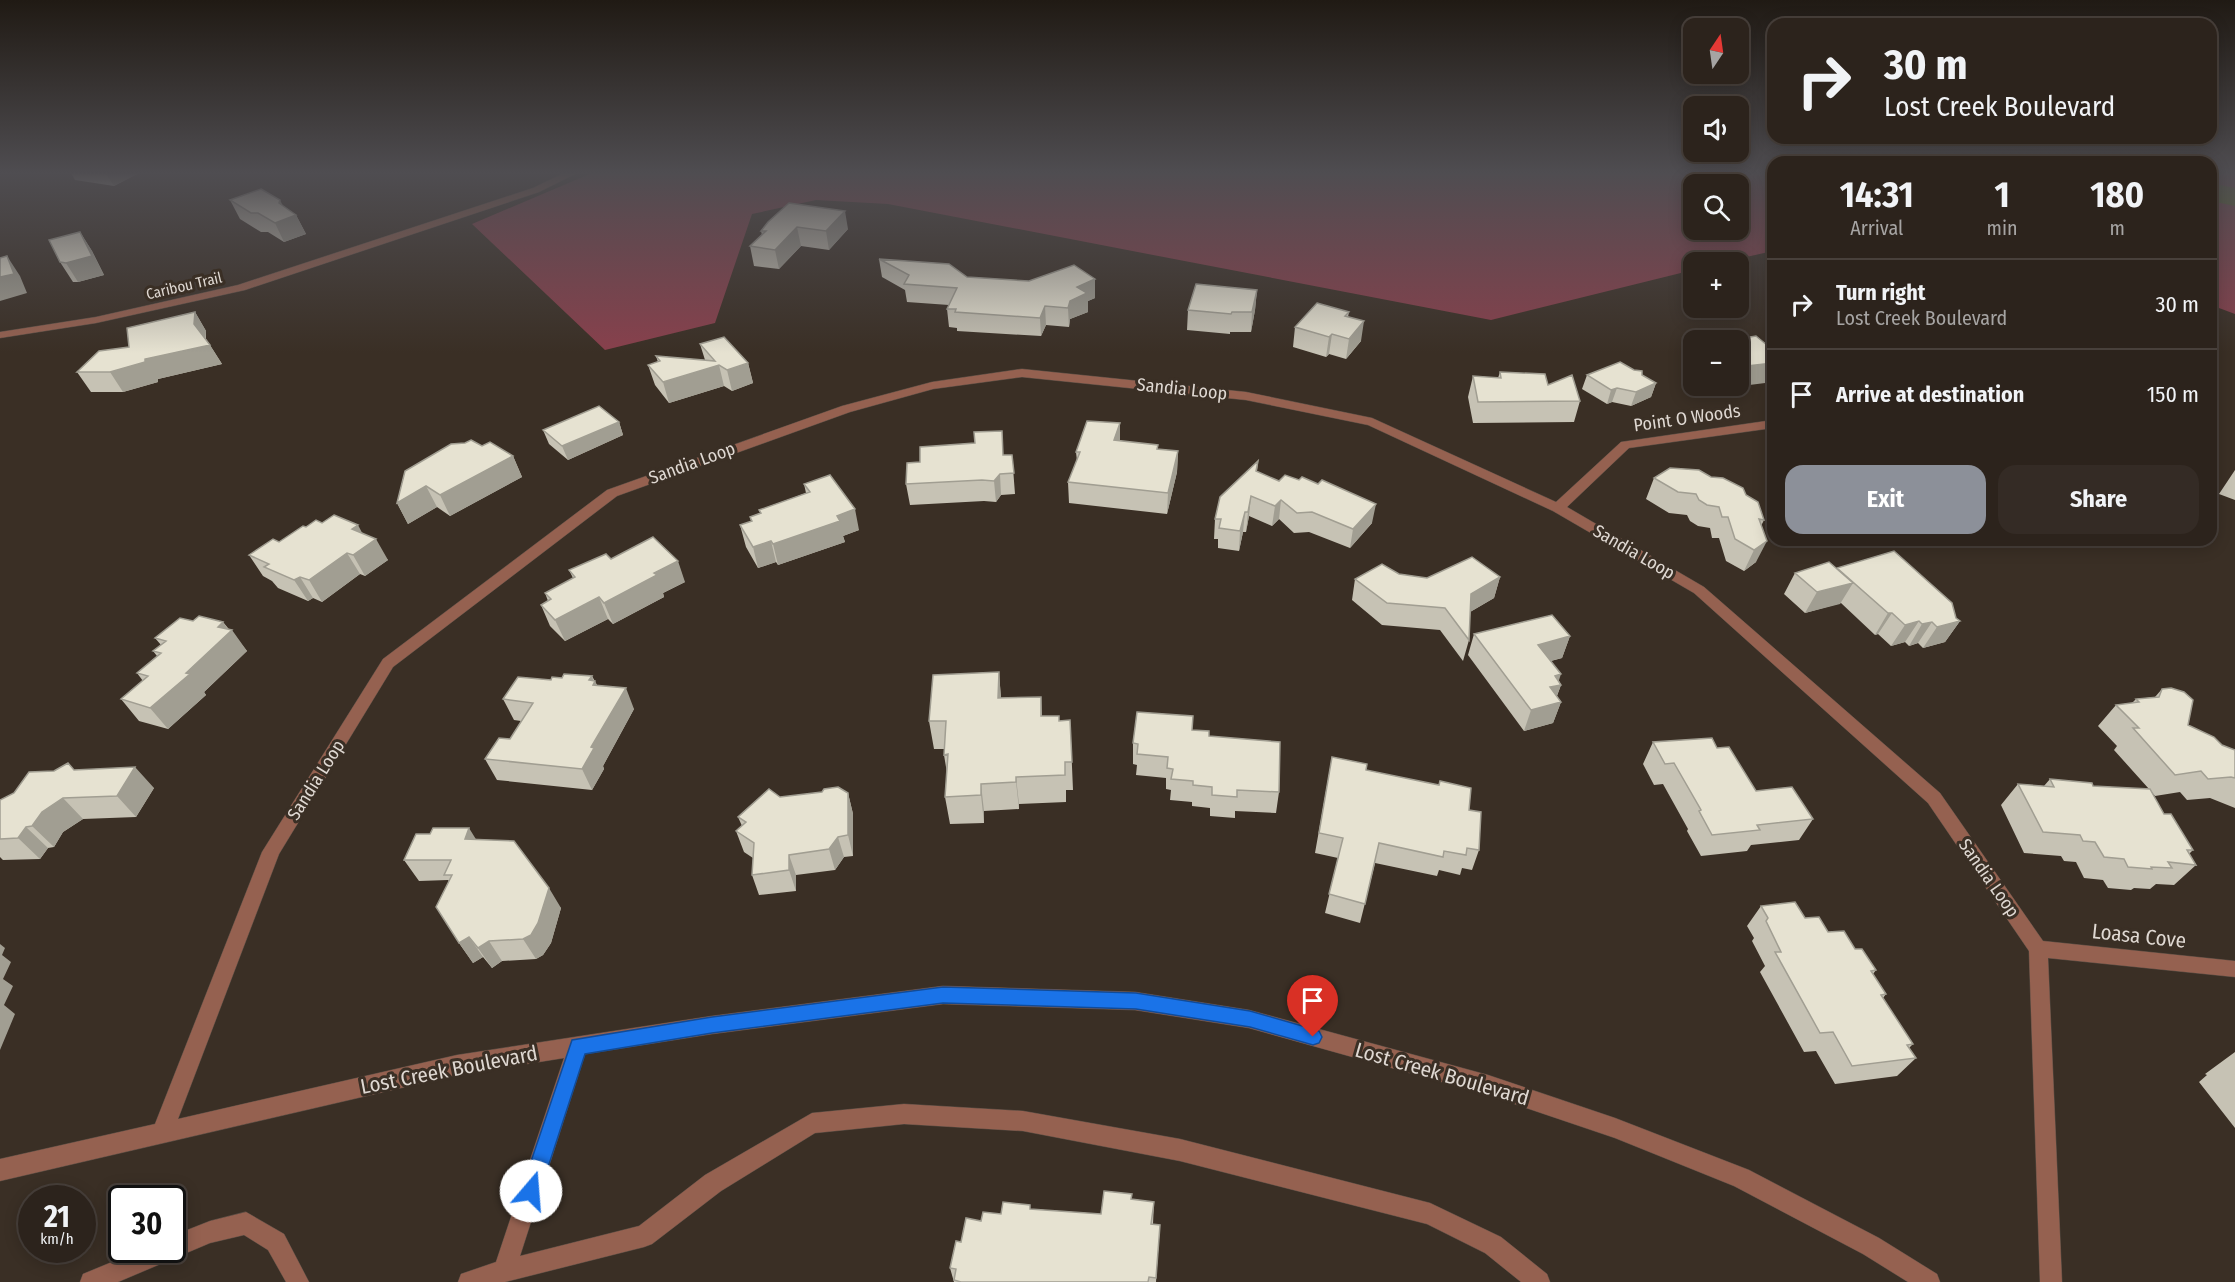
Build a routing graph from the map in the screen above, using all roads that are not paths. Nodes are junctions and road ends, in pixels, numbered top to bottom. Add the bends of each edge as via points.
1 (408, 233) edge
2 (0, 335) edge
3 (1767, 425) edge
4 (1558, 508) junction
5 (2038, 949) junction
6 (2235, 969) edge
7 (578, 1046) junction
8 (164, 1130) junction
9 (0, 1170) edge
10 (186, 1241) edge
11 (136, 1263) edge
12 (504, 1271) junction
13 (91, 1282) edge
14 (298, 1282) edge
15 (469, 1282) edge
16 (1539, 1282) edge
17 (1929, 1282) edge
18 (2051, 1282) edge

1 - 2 street, Caribou Trail via 242,288 106,318
3 - 4 street, Point O Woods via 1625,445
4 - 5 street, Sandia Loop via 1699,590 1934,798
4 - 8 street, Sandia Loop via 1372,422 1246,396 1022,373 932,386 846,409 612,493 388,663 271,852
5 - 6 street, Loasa Cove
5 - 18 street
7 - 8 street, Lost Creek Boulevard via 457,1065
7 - 12 street
7 - 17 street, Lost Creek Boulevard via 943,995 1136,1001 1250,1019 1488,1085 1616,1128 1741,1178 1871,1246
8 - 9 street, Lost Creek Boulevard
10 - 14 street via 246,1223 276,1242
11 - 13 street
12 - 15 street
12 - 16 street via 644,1236 713,1183 812,1123 904,1114 1023,1121 1180,1150 1430,1214 1493,1245

